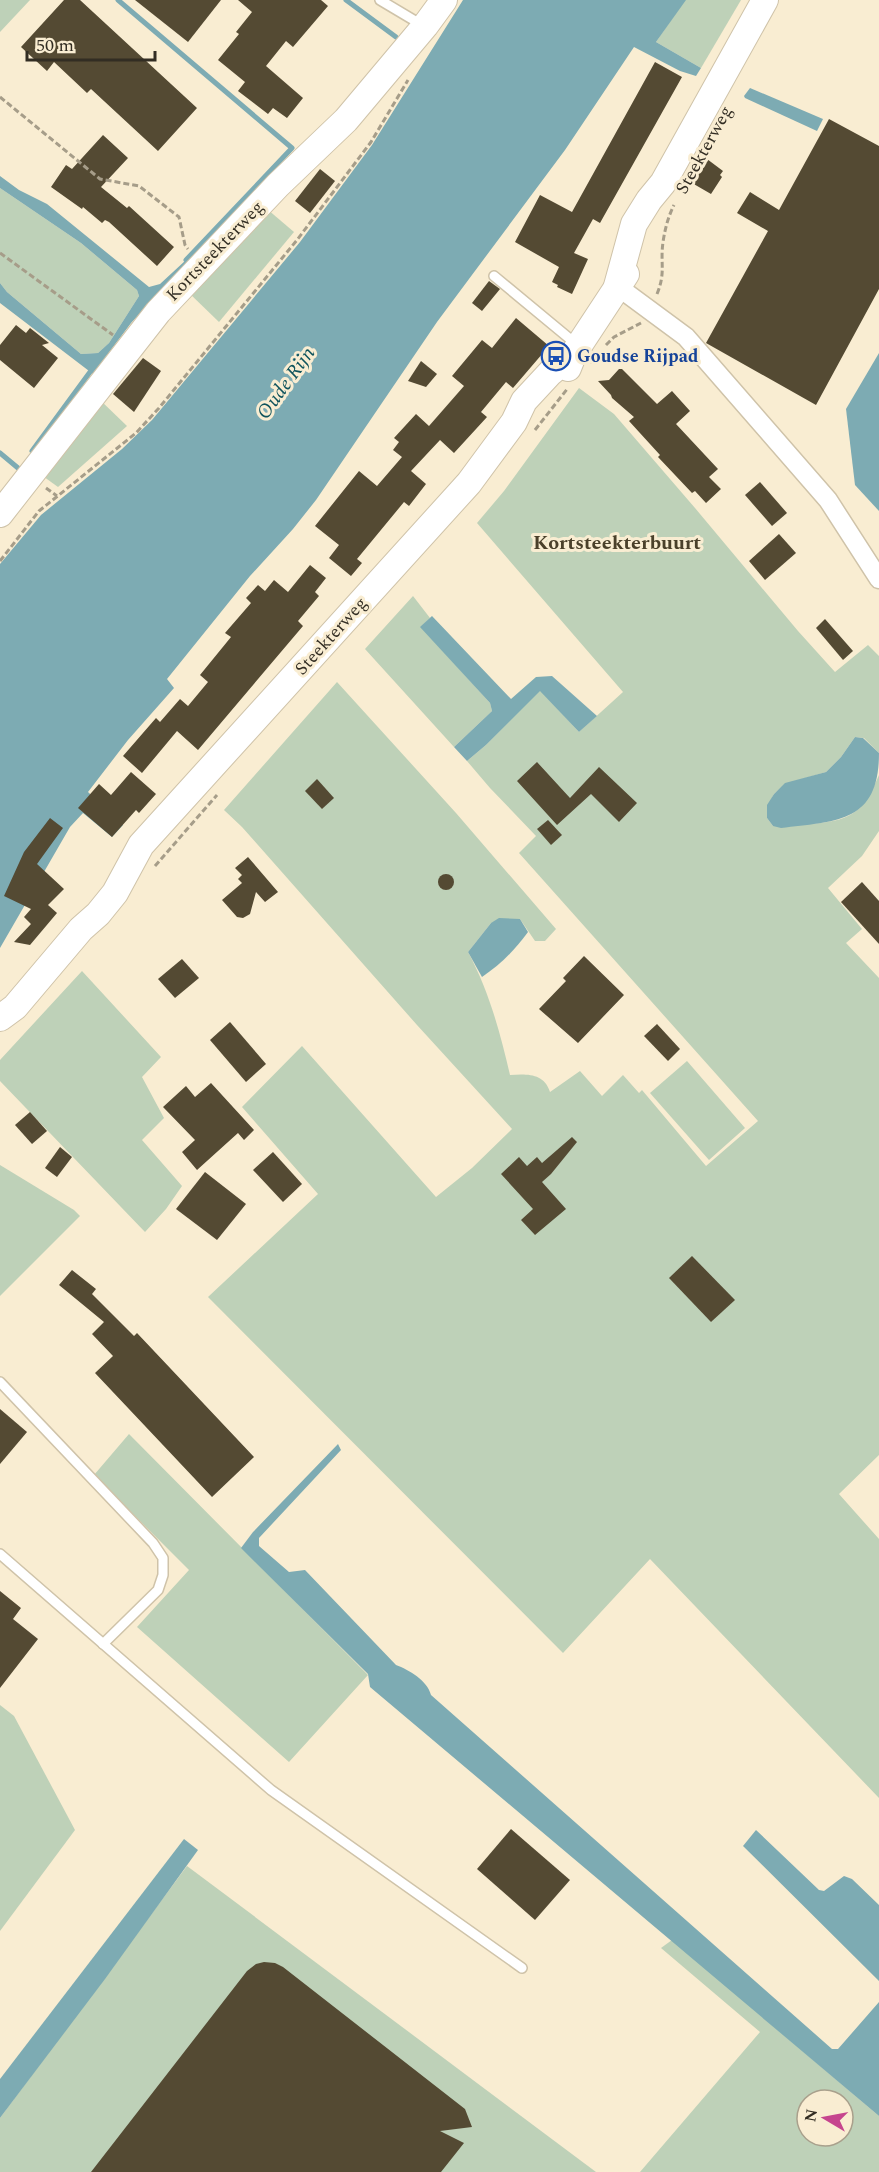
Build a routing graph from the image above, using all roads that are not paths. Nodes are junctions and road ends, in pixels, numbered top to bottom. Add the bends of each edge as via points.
1 (380, 0) edge
2 (444, 0) edge
3 (765, 0) edge
4 (425, 26) junction
5 (494, 276) dead end
6 (617, 286) junction
7 (582, 352) junction
8 (0, 514) edge
9 (879, 579) edge
10 (38, 978) junction
11 (0, 1000) edge
12 (0, 1018) edge
13 (0, 1382) edge
14 (0, 1554) edge
15 (104, 1644) junction
16 (522, 1968) dead end

1 - 4 lane
2 - 4 main road, Kortsteekterweg
3 - 6 main road, Steekterweg via 669,193 659,201 637,259
4 - 8 main road, Kortsteekterweg via 346,120 278,185 158,312
5 - 7 lane
6 - 7 main road, Steekterweg
6 - 9 street via 686,337 828,500
7 - 10 main road, Steekterweg via 550,373 524,402 469,483 141,844 124,855 106,877 81,929
10 - 11 main road, Steekterweg
10 - 12 main road, Steekterweg
13 - 15 lane via 163,1558 158,1590
14 - 15 lane
15 - 16 lane via 272,1790

